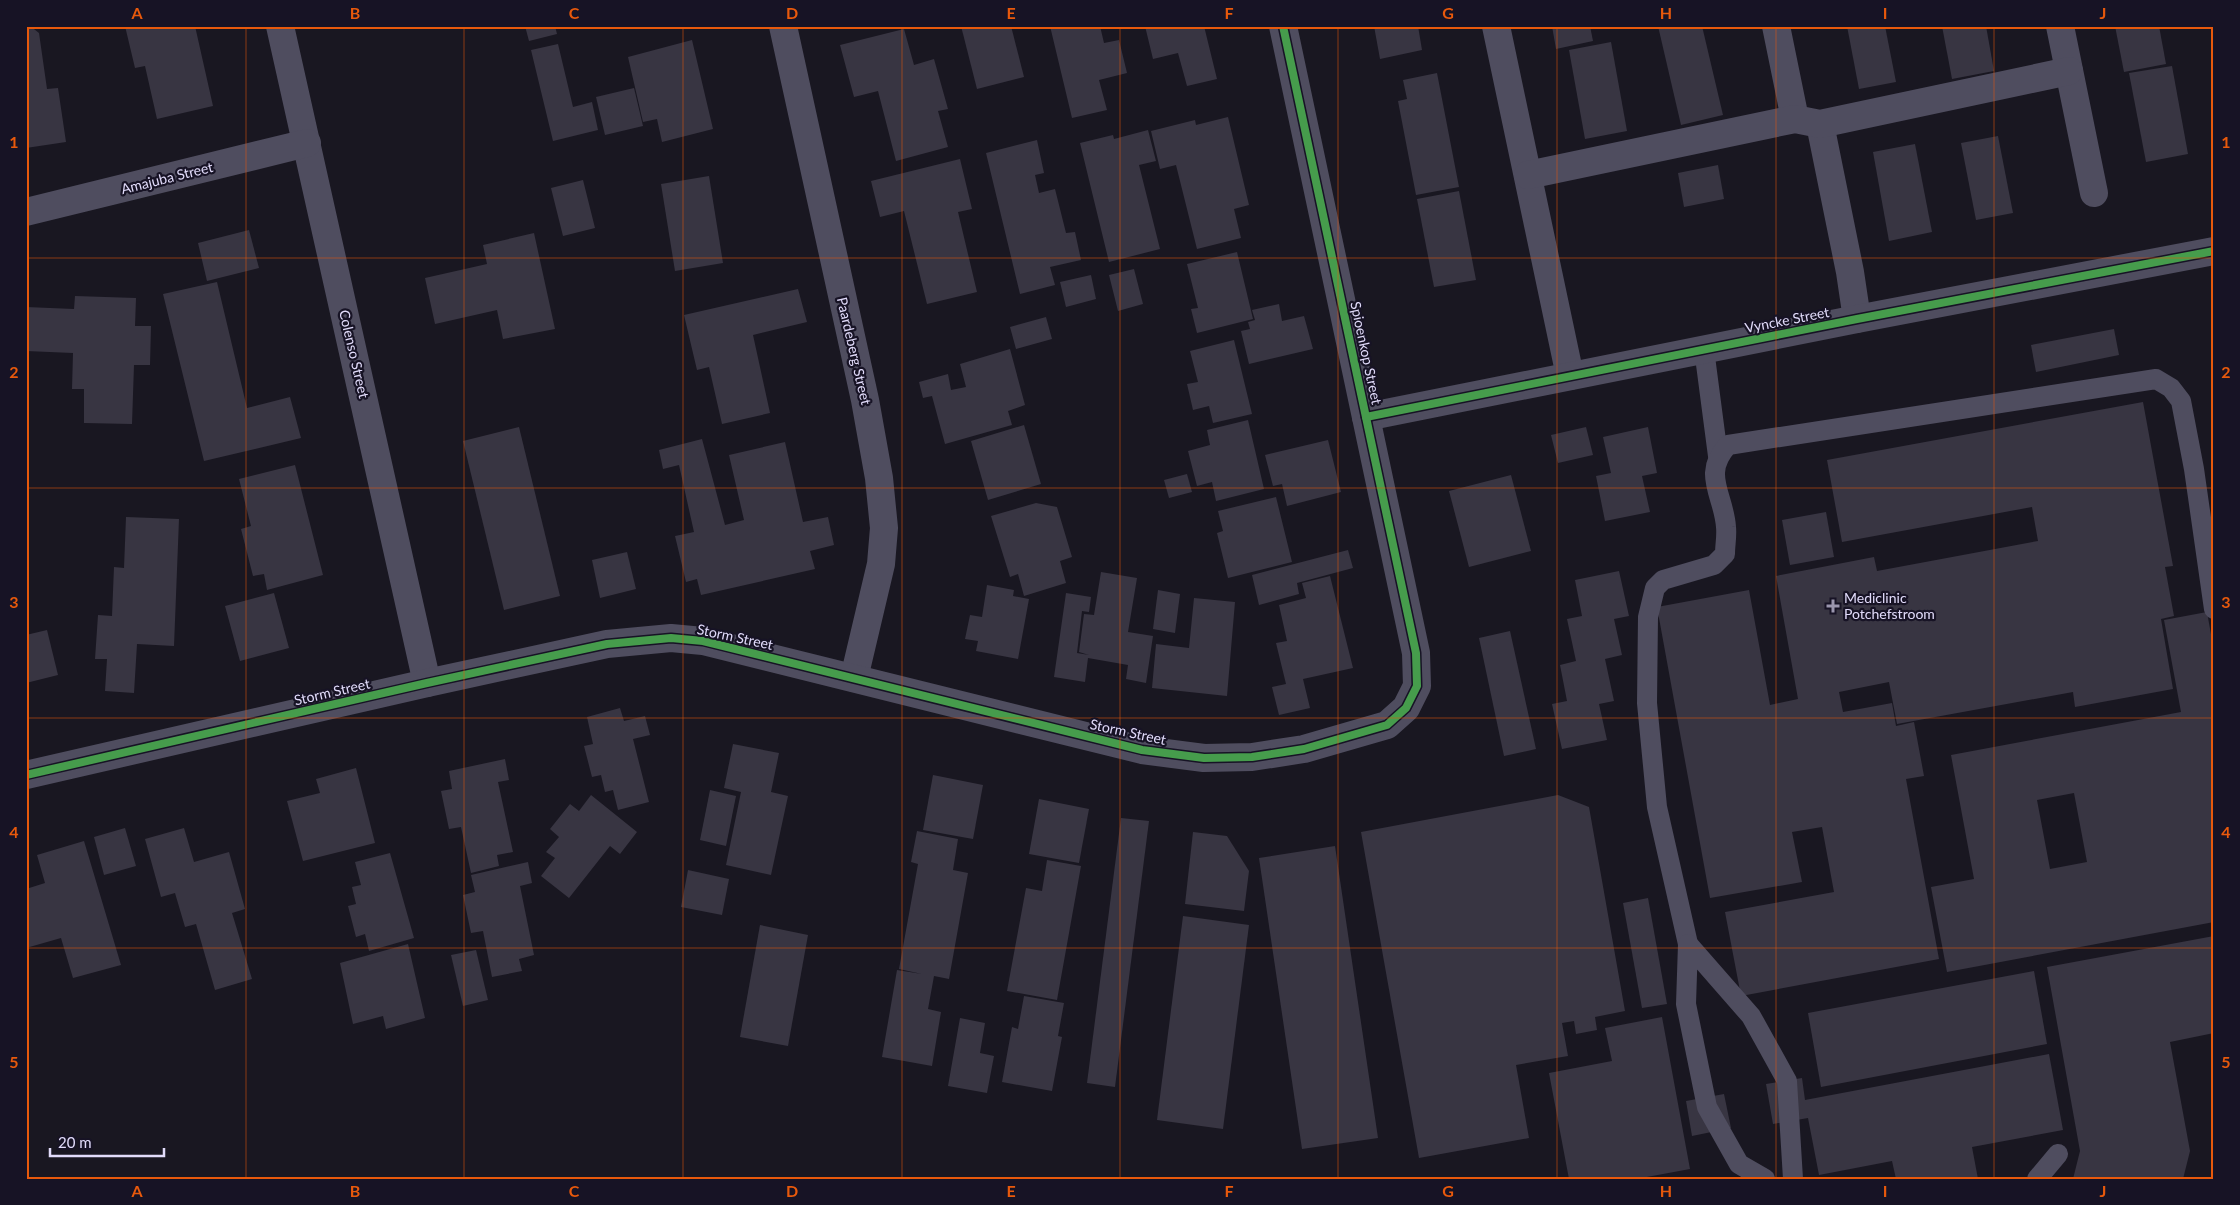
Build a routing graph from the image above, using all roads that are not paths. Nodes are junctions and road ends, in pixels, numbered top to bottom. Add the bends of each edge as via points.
1 (280, 26) edge
2 (783, 26) edge
3 (1283, 26) edge
4 (1496, 26) edge
5 (1776, 26) edge
6 (2060, 26) edge
7 (2069, 71) junction
8 (1808, 121) junction
9 (307, 143) junction
10 (1528, 175) junction
11 (2094, 193) dead end
12 (26, 212) edge
13 (2214, 251) edge
14 (1857, 319) junction
15 (1704, 349) junction
16 (1570, 376) junction
17 (1366, 417) junction
18 (1718, 456) junction
19 (2214, 609) edge
20 (854, 678) junction
21 (427, 683) junction
22 (1417, 686) joint
23 (26, 775) edge
24 (1688, 944) junction
25 (2058, 1154) dead end
26 (1765, 1179) edge
27 (1794, 1179) edge
28 (2037, 1179) edge

1 - 9 street, Colenso Street
2 - 20 street, Paardeberg Street via 865,400 879,478 884,528 880,564
3 - 17 street, Spioenkop Street
4 - 10 street
5 - 8 street
6 - 7 street
7 - 8 street
7 - 11 street
8 - 10 street
8 - 14 street via 1850,272
9 - 12 street, Amajuba Street
9 - 21 street, Colenso Street
10 - 16 street
13 - 14 street, Vyncke Street
14 - 15 street, Vyncke Street
15 - 16 street, Vyncke Street
15 - 18 lane
16 - 17 street, Vyncke Street
17 - 22 street, Spioenkop Street via 1416,653
18 - 19 lane via 1728,445 2156,379 2171,388 2181,401
18 - 24 lane via 1714,475 1726,526 1725,554 1714,564 1663,580 1656,588 1648,617 1647,703 1657,807
20 - 21 street, Storm Street via 703,641 670,638 607,644
20 - 22 street, Storm Street via 1142,750 1204,758 1252,757 1304,749 1387,725 1406,708
21 - 23 street, Storm Street
24 - 26 lane via 1686,1004 1707,1107 1740,1164
24 - 27 lane via 1751,1016 1787,1082
25 - 28 lane

